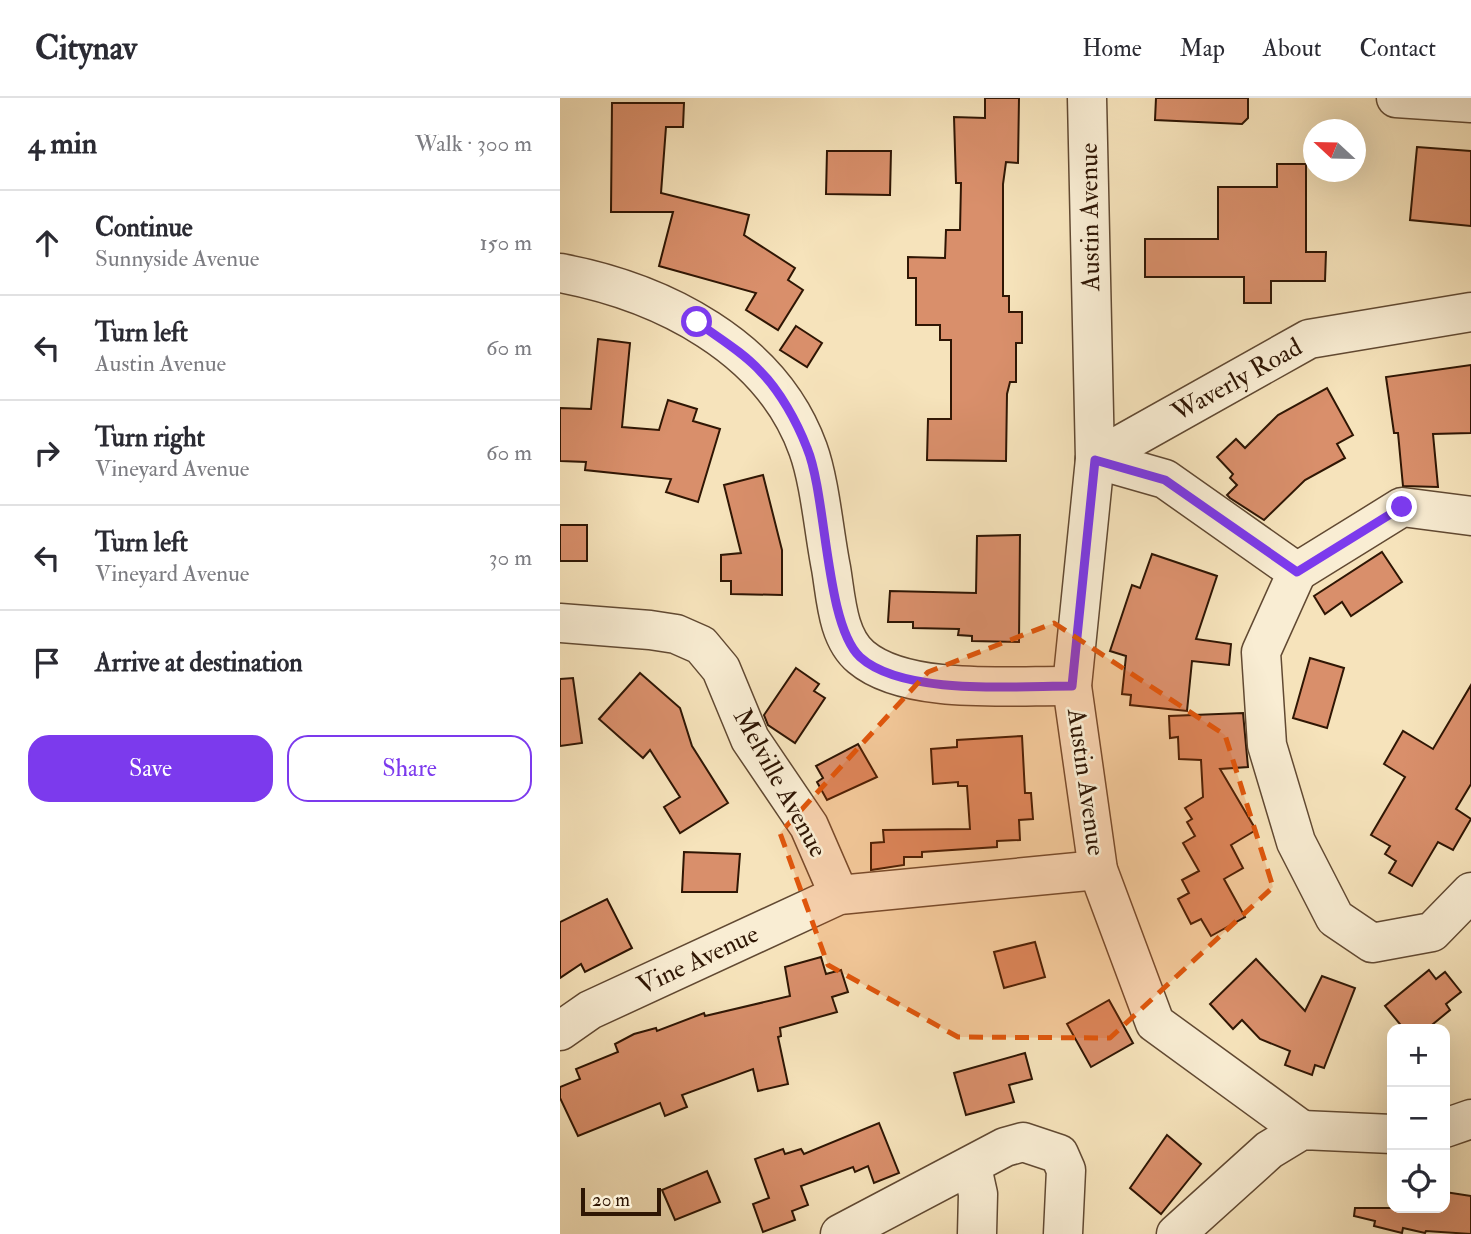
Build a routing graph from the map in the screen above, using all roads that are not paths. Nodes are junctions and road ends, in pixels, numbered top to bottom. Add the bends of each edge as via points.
1 (1087, 98) edge
2 (1396, 98) edge
3 (1471, 103) edge
4 (560, 273) edge
5 (1471, 312) edge
6 (1095, 460) junction
7 (1471, 516) edge
8 (1297, 572) junction
9 (560, 623) edge
10 (1072, 686) junction
11 (1098, 870) junction
12 (1471, 892) edge
13 (839, 895) junction
14 (560, 1031) edge
15 (1471, 1119) edge
16 (1450, 1126) edge
17 (1302, 1130) junction
18 (1387, 1134) edge
19 (972, 1167) junction
20 (840, 1234) edge
21 (978, 1234) edge
22 (1063, 1234) edge
23 (1176, 1234) edge

1 - 6 street, Austin Avenue
2 - 3 street
4 - 10 street via 647,296 697,322 761,371 808,450 842,629 860,656 886,671 939,685
5 - 6 street, Waverly Road via 1309,339
6 - 8 street via 1165,480
6 - 10 street, Austin Avenue
7 - 8 street via 1402,507
8 - 12 street via 1261,652 1267,745 1296,842 1335,918 1372,943 1432,932
9 - 13 street, Melville Avenue via 663,632 701,645 721,669 750,739 809,826
10 - 11 street, Austin Avenue
11 - 13 street
11 - 17 street, Austin Avenue via 1155,1023
13 - 14 street, Vine Avenue via 590,1010
15 - 16 street
17 - 18 street
17 - 23 street via 1269,1150
19 - 20 street
19 - 21 street via 978,1194
19 - 22 street via 1023,1142 1059,1154 1066,1170

